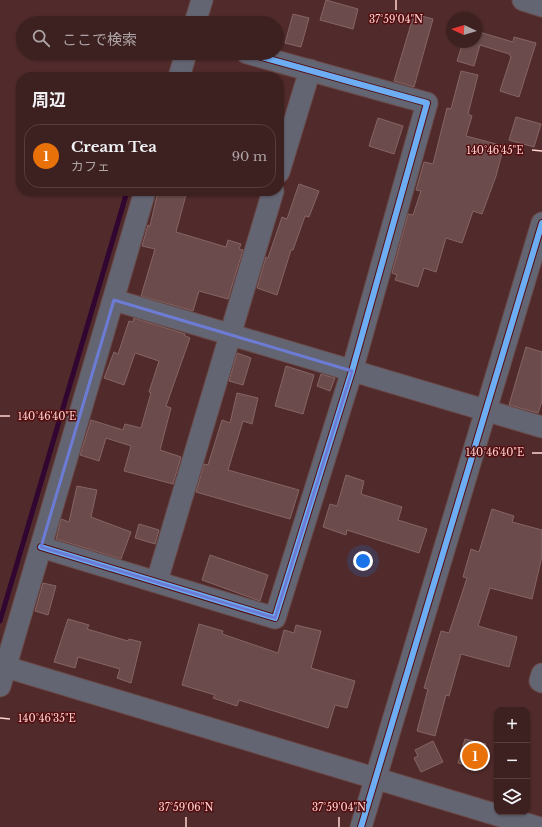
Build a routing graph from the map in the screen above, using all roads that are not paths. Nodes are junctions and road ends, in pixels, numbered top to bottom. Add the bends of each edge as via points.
1 (202, 0) edge
2 (522, 0) edge
3 (542, 6) edge
4 (197, 16) edge
5 (184, 60) edge
6 (273, 60) edge
7 (310, 70) junction
8 (180, 72) edge
9 (284, 156) edge
10 (145, 196) edge
11 (271, 196) edge
12 (542, 222) edge
13 (114, 300) junction
14 (230, 334) junction
15 (352, 371) junction
16 (486, 411) junction
17 (542, 427) edge
18 (41, 547) junction
19 (157, 581) junction
20 (542, 674) edge
21 (3, 676) edge
22 (542, 682) edge
23 (376, 778) junction
24 (361, 827) edge
25 (537, 827) edge

1 - 4 street
2 - 3 street
5 - 8 street
6 - 7 street
7 - 9 street
7 - 15 street via 427,103
10 - 13 street
11 - 14 street
12 - 16 street
13 - 14 street
13 - 18 street
14 - 15 street
14 - 19 street
15 - 16 street
15 - 19 street via 275,618
16 - 17 street
16 - 23 street
18 - 19 street
18 - 21 street
20 - 22 street
21 - 23 street
23 - 24 street
23 - 25 street

